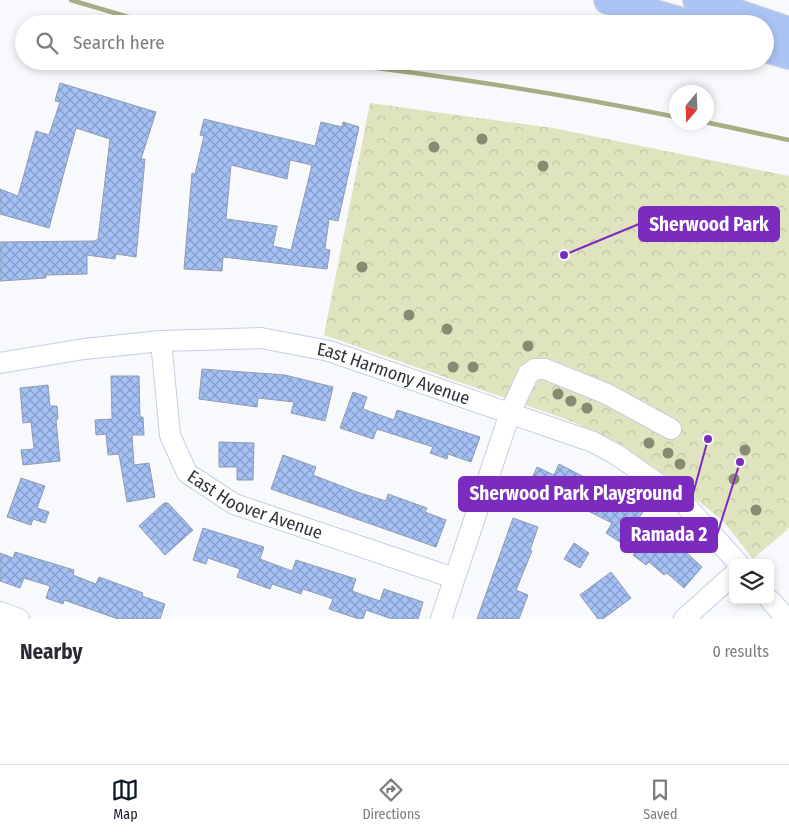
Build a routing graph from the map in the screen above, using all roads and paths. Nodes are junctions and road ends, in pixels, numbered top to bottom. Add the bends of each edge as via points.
1 (608, 0) edge
2 (697, 0) edge
3 (659, 15) edge
4 (742, 15) edge
5 (774, 26) edge
6 (789, 31) edge
7 (774, 51) edge
8 (789, 55) edge
9 (161, 341) junction
10 (0, 363) edge
11 (510, 413) junction
12 (671, 429) dead end
13 (734, 559) edge
14 (454, 578) junction
15 (729, 579) edge
16 (774, 604) edge
17 (0, 612) edge
18 (19, 619) edge
19 (441, 619) edge
20 (684, 619) edge
21 (787, 619) edge

1 - 3 highway
2 - 4 highway
5 - 6 highway
7 - 8 highway
9 - 10 street, East Harmony Avenue via 84,348
9 - 11 street, East Harmony Avenue via 261,338 321,349
9 - 14 street, East Hoover Avenue via 170,435 187,474 234,504
11 - 12 street via 528,374 535,369 545,369 607,394
11 - 13 street, East Harmony Avenue via 593,442 618,455 681,500
11 - 14 street
14 - 19 street
15 - 20 street
16 - 21 street
17 - 18 street

